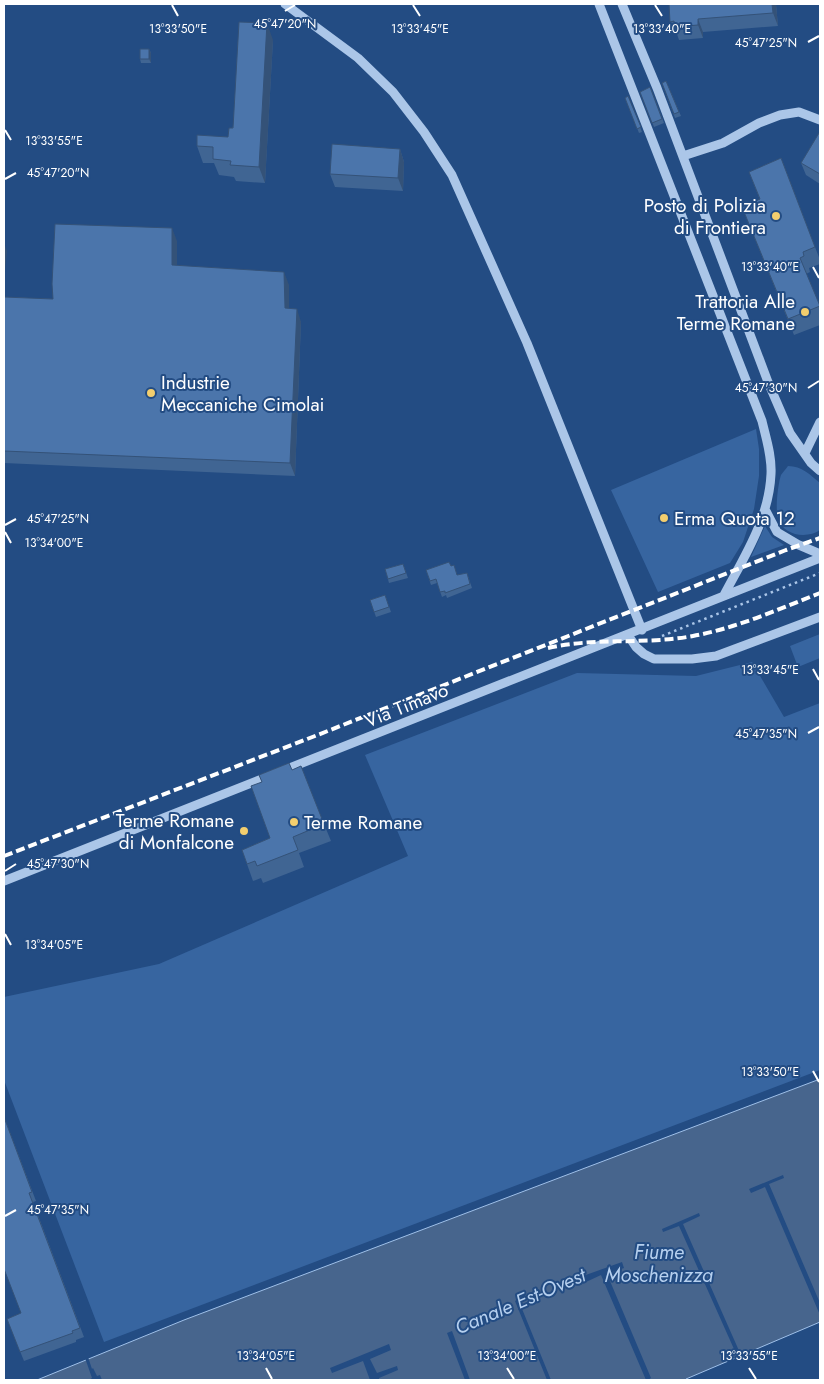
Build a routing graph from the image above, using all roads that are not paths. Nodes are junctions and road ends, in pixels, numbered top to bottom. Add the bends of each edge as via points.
1 (286, 4) edge
2 (599, 4) edge
3 (622, 4) edge
4 (820, 120) edge
5 (683, 156) junction
6 (820, 422) edge
7 (805, 454) junction
8 (820, 471) edge
9 (766, 511) junction
10 (820, 556) edge
11 (724, 595) junction
12 (820, 617) edge
13 (642, 630) junction
14 (628, 635) junction
15 (4, 881) edge

1 - 13 street via 358,58 393,92 452,175 527,343
2 - 9 street via 762,421 771,473
3 - 5 street
4 - 5 street via 799,112 780,115 723,143
5 - 7 street via 768,382 790,433
6 - 7 street
7 - 8 street
9 - 10 street via 777,532
9 - 11 street
10 - 11 street, Via Timavo
11 - 13 street, Via Timavo
12 - 14 street via 716,656 692,659 654,659 636,647
13 - 14 street, Via Timavo
14 - 15 street, Via Timavo

